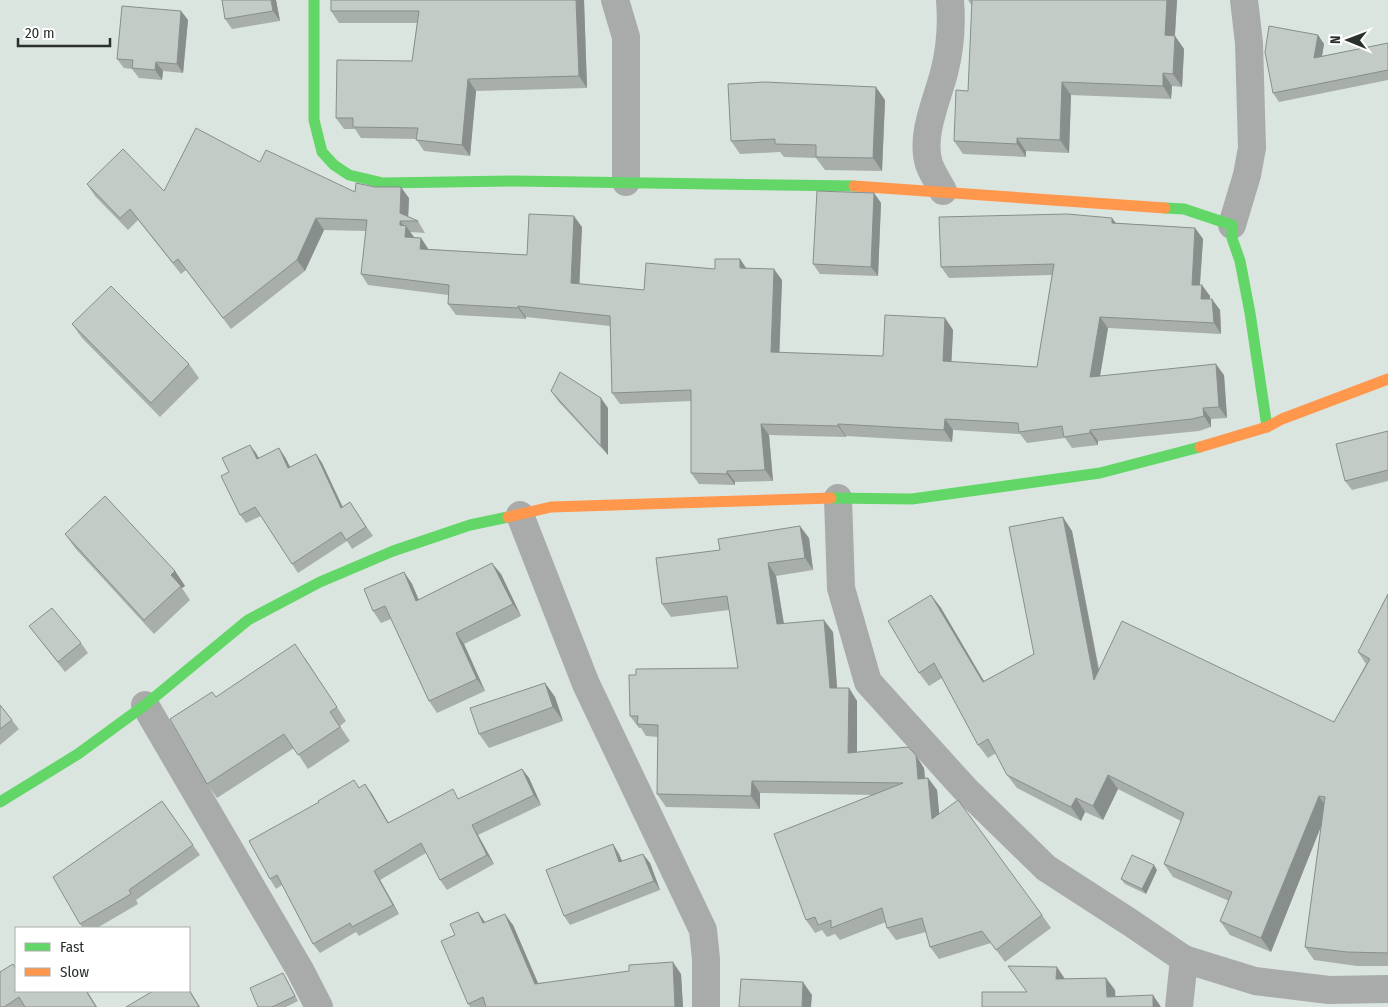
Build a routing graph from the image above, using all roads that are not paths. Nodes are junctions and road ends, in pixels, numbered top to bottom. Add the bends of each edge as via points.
1 (314, 0) edge
2 (615, 0) edge
3 (950, 0) edge
4 (1244, 0) edge
5 (626, 182) junction
6 (943, 192) junction
7 (1232, 225) junction
8 (1388, 379) edge
9 (1267, 427) junction
10 (838, 498) junction
11 (520, 514) junction
12 (145, 705) junction
13 (0, 802) edge
14 (1184, 959) junction
15 (1388, 988) edge
16 (319, 1007) edge
17 (706, 1007) edge
18 (1179, 1007) edge

1 - 5 street via 314,120 322,152 349,175 383,183
2 - 5 street via 626,37
3 - 6 street via 950,41 930,120 927,147 929,164
4 - 7 street via 1249,42 1252,148
5 - 6 street via 868,186
6 - 7 street via 1184,209
7 - 9 street via 1232,238 1250,313
8 - 9 street
9 - 10 street via 1100,473 912,500
10 - 11 street via 551,508
10 - 14 street via 840,588 868,682 965,789 1046,868
11 - 12 street via 470,525 393,551 320,582 248,620
11 - 17 street via 586,684 703,930
12 - 13 street via 78,754
12 - 16 street
14 - 15 street via 1255,981 1329,990
14 - 18 street

